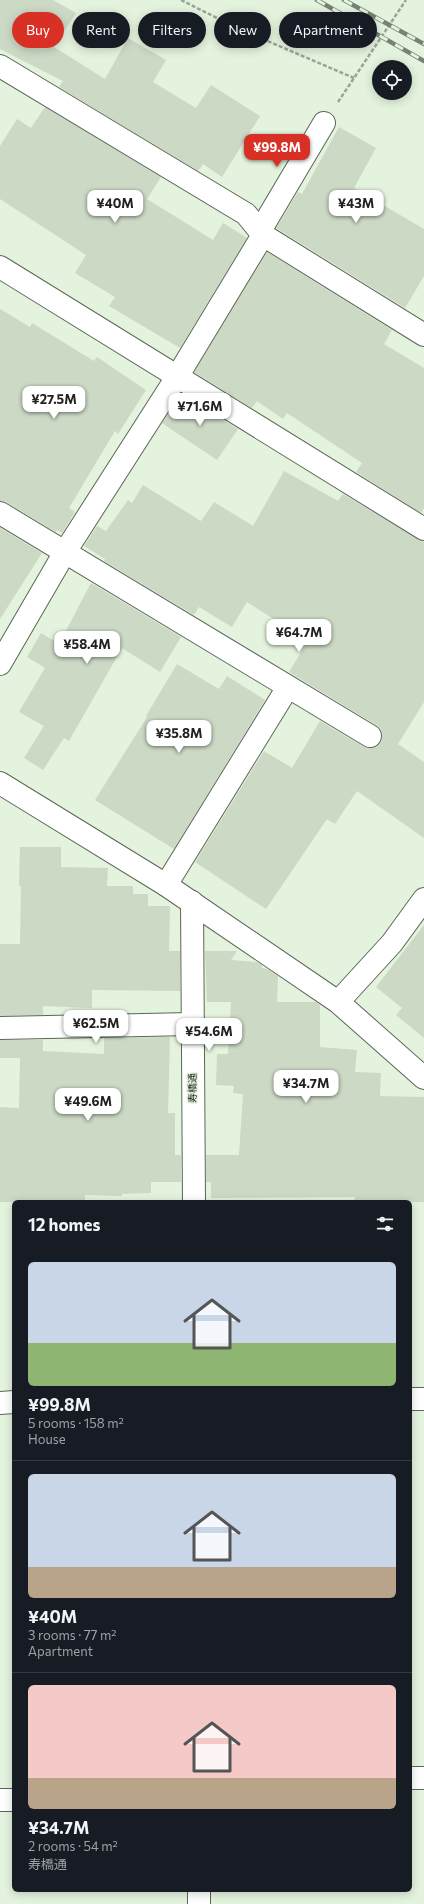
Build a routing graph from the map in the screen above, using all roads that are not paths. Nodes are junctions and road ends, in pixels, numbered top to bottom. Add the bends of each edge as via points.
1 (0, 66) edge
2 (324, 123) road end
3 (261, 233) junction
4 (0, 266) edge
5 (424, 335) edge
6 (177, 376) junction
7 (0, 513) edge
8 (424, 530) edge
9 (65, 552) junction
10 (0, 664) edge
11 (288, 687) junction
12 (370, 736) dead end
13 (0, 783) edge
14 (166, 885) junction
15 (424, 899) edge
16 (192, 902) junction
17 (338, 1002) junction
18 (191, 1024) junction
19 (0, 1028) edge
20 (424, 1078) edge
21 (194, 1200) edge
22 (412, 1399) edge
23 (424, 1399) edge
24 (12, 1402) edge
25 (0, 1403) edge
26 (412, 1778) edge
27 (424, 1778) edge
28 (0, 1800) edge
29 (12, 1800) edge
30 (199, 1892) edge
31 (199, 1904) edge

1 - 3 street via 246,214
2 - 3 street
3 - 5 street
3 - 6 street
4 - 6 street
6 - 8 street
6 - 9 street
7 - 9 street
9 - 10 street
9 - 11 street
11 - 12 street
11 - 14 street
13 - 14 street
14 - 16 street
15 - 17 street via 392,943
16 - 17 street
16 - 18 street, 寿橋通
17 - 20 street
18 - 19 street
18 - 21 street, 寿橋通
22 - 23 street
24 - 25 street
26 - 27 street
28 - 29 street
30 - 31 street

